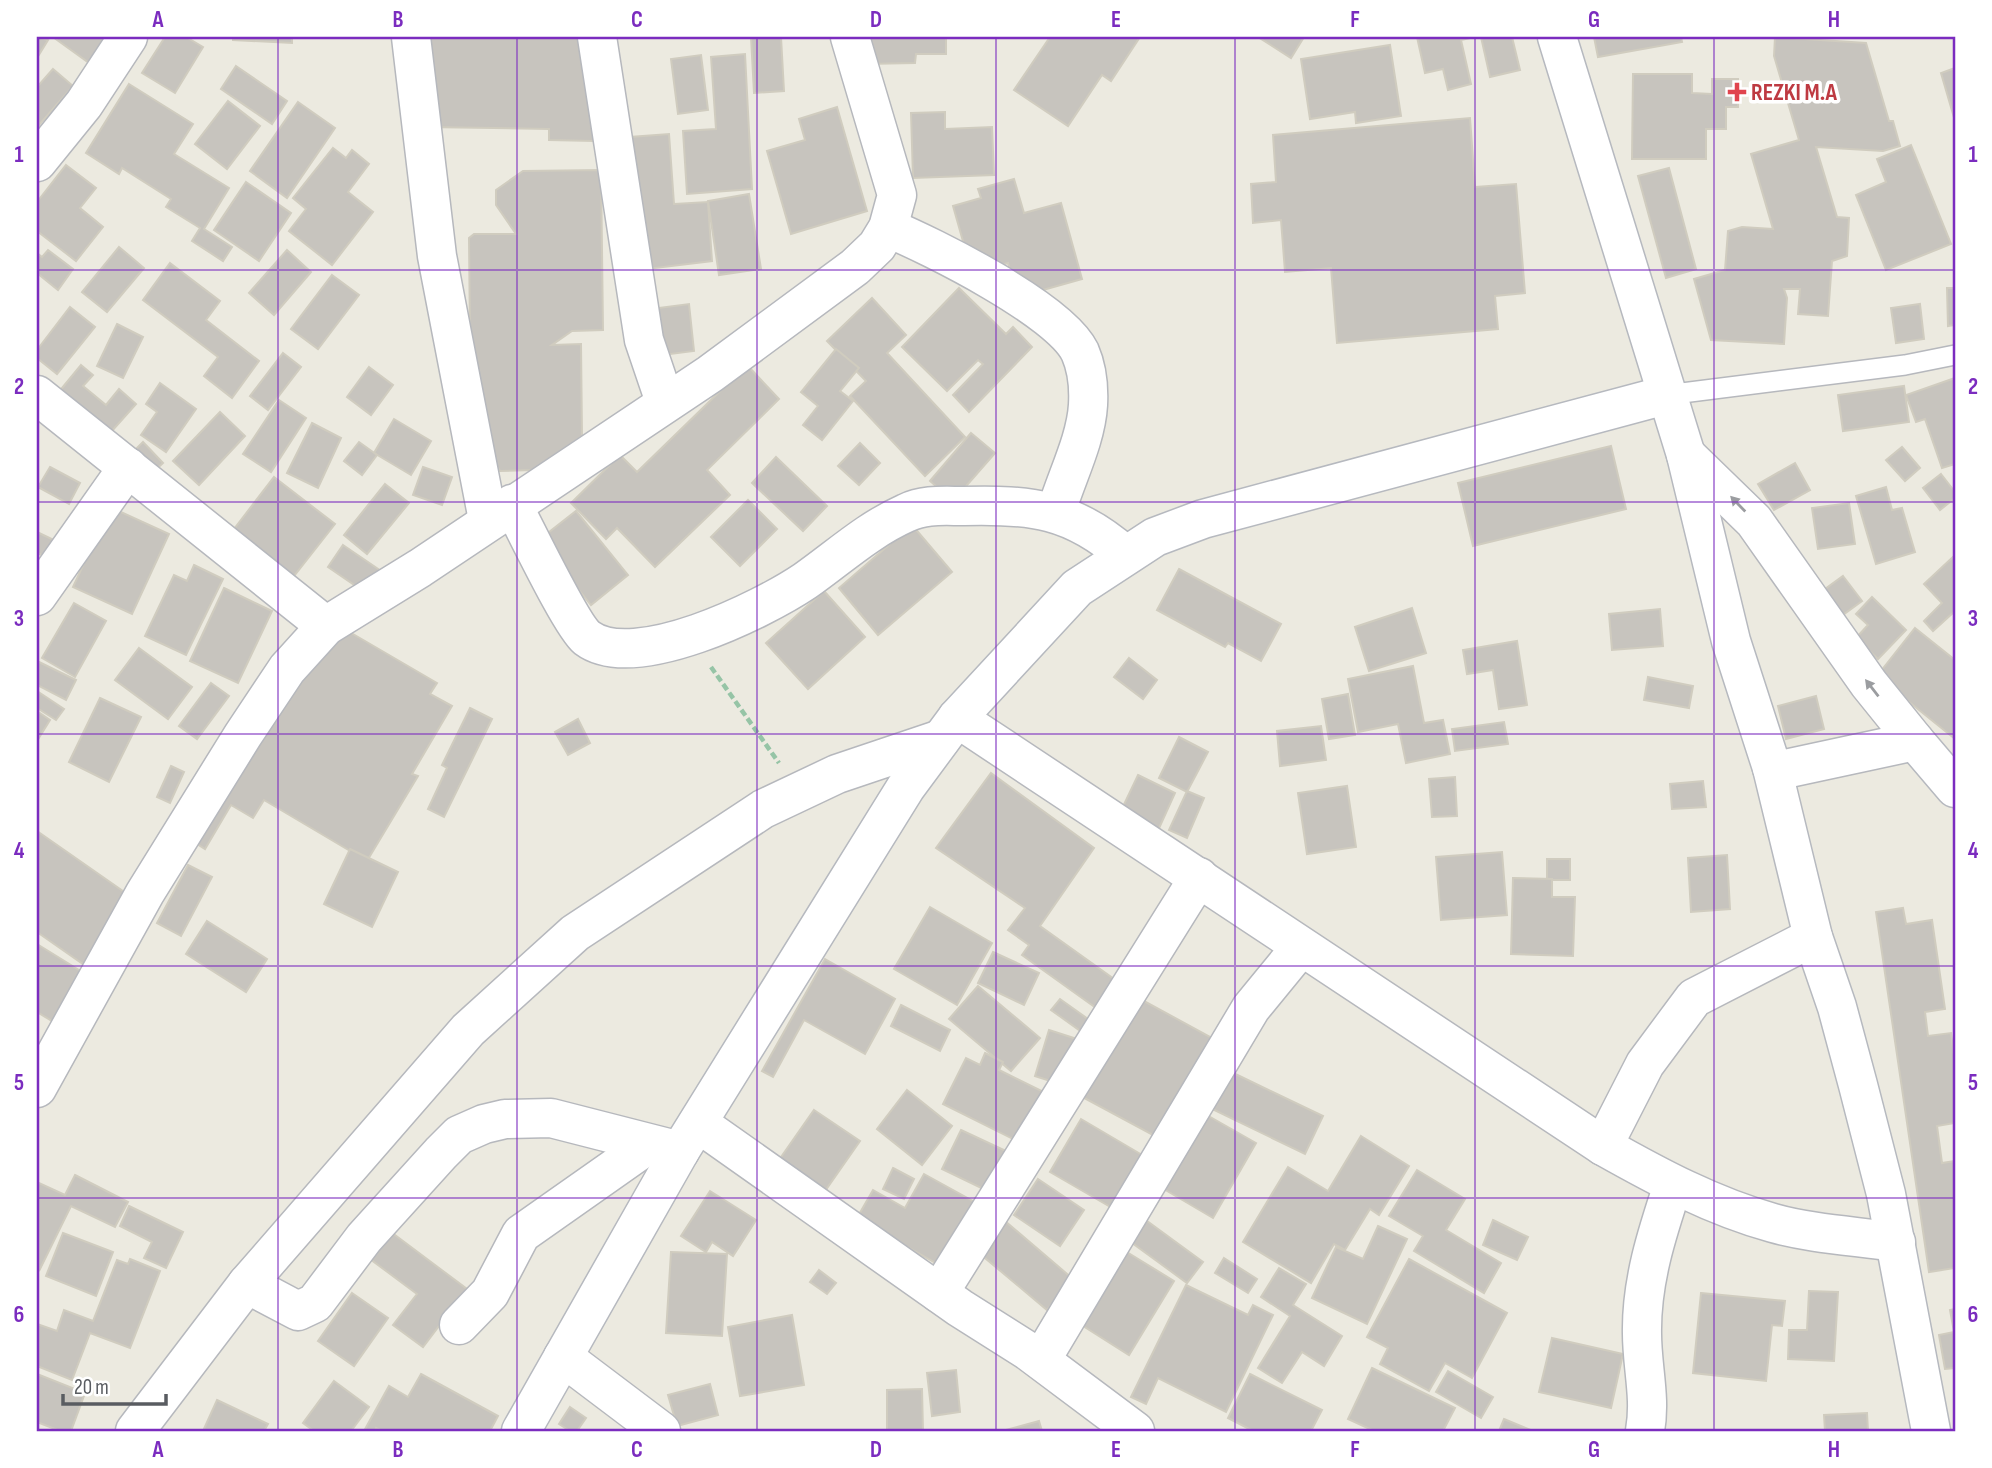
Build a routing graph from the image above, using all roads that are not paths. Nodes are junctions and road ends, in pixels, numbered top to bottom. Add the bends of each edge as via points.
1 (128, 37) edge
2 (411, 37) edge
3 (597, 37) edge
4 (850, 37) edge
5 (1557, 37) edge
6 (40, 151) edge
7 (888, 228) junction
8 (1955, 355) edge
9 (37, 395) edge
10 (1666, 395) junction
11 (665, 402) junction
12 (1686, 455) junction
13 (128, 467) junction
14 (500, 512) junction
15 (1056, 512) junction
16 (1125, 555) junction
17 (37, 596) edge
18 (326, 626) junction
19 (949, 728) junction
20 (1915, 741) junction
21 (1772, 768) junction
22 (1952, 777) edge
23 (1199, 877) junction
24 (1813, 937) junction
25 (1301, 947) junction
26 (37, 1088) edge
27 (676, 1140) junction
28 (1603, 1146) junction
29 (1673, 1185) junction
30 (1896, 1242) junction
31 (247, 1284) junction
32 (939, 1293) junction
33 (459, 1325) dead end
34 (563, 1357) junction
35 (1041, 1360) junction
36 (135, 1431) edge
37 (521, 1431) edge
38 (661, 1431) edge
39 (1135, 1431) edge
40 (1645, 1431) edge
41 (1931, 1431) edge

1 - 6 street via 84,104
2 - 14 street via 437,256
3 - 11 street via 644,340
4 - 7 street via 894,178 897,195
5 - 10 street
7 - 11 street via 855,267
7 - 15 street via 968,265 1055,325 1079,351 1088,407
8 - 10 lane
9 - 13 street
10 - 12 street
10 - 16 street via 1234,509 1155,537
11 - 14 street
20 -> 12 street via 1754,521
12 - 21 street via 1731,641
13 - 17 street
13 - 18 street
14 - 15 street via 585,636 614,649 690,634 753,609 804,582 861,538 907,512 977,505
14 - 18 street
15 - 16 street via 1087,525
16 - 19 street via 1077,588
18 - 26 street via 288,669 243,735 138,905
19 - 23 street
19 - 27 street
19 - 31 street via 763,809 565,942 468,1030
20 - 21 street via 1786,769
20 - 22 street
21 - 24 street
23 - 25 street
23 - 32 street
24 - 28 street via 1694,998 1645,1064
24 - 30 street via 1837,1007
25 - 28 street
25 - 35 street via 1251,1008
27 - 31 street via 551,1118 484,1124 459,1135 441,1153 306,1310 298,1311
27 - 32 street
27 - 33 street via 522,1234 490,1293
27 - 34 street
28 - 29 street
29 - 30 street via 1715,1205 1776,1224
29 - 40 street via 1653,1248 1644,1309
30 - 41 street
31 - 36 street
32 - 35 street
34 - 37 street
34 - 38 street
35 - 39 street

